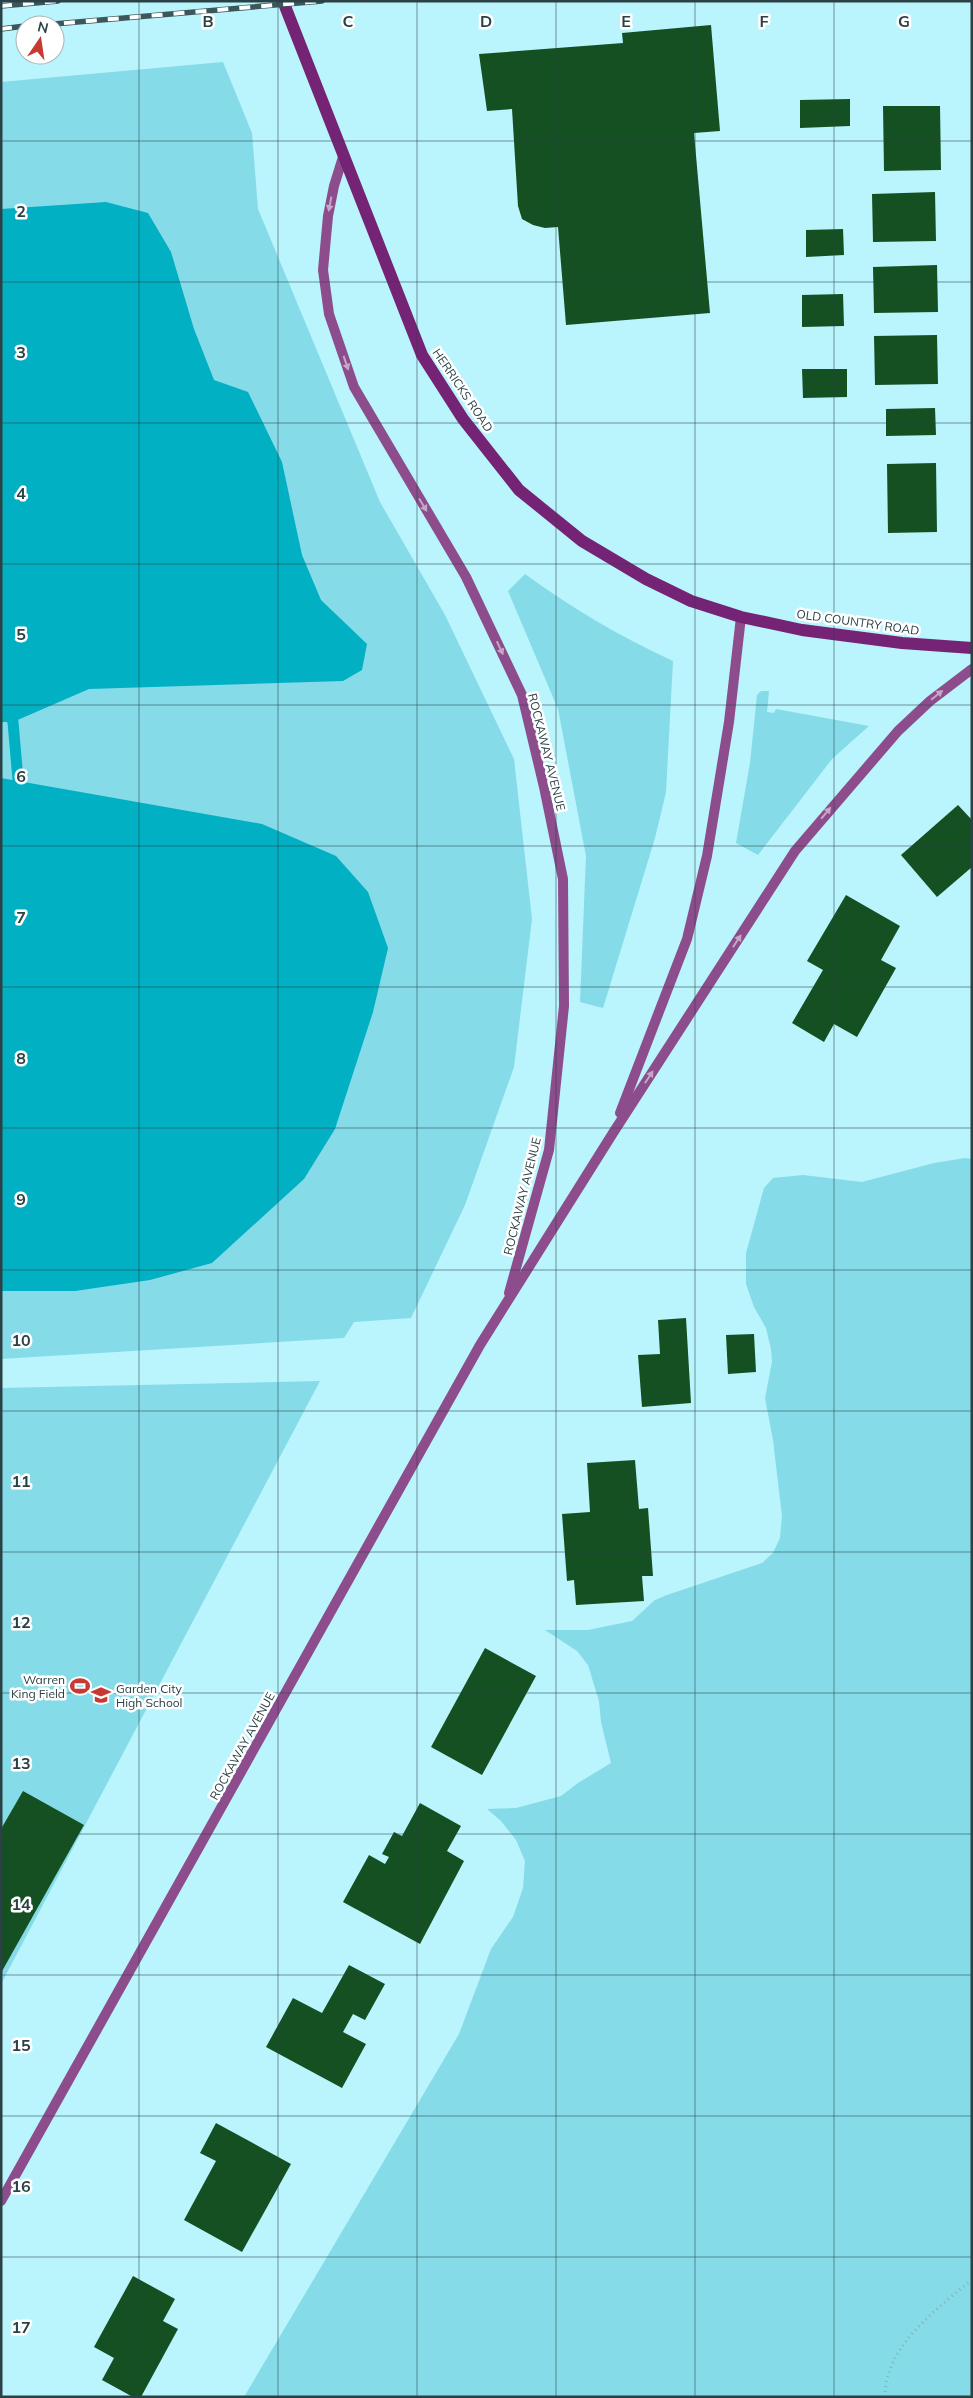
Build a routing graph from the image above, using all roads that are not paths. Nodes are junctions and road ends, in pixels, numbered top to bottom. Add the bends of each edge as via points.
1 (282, 1) edge
2 (343, 157) junction
3 (741, 617) junction
4 (972, 648) edge
5 (972, 669) edge
6 (613, 1133) junction
7 (506, 1304) junction
8 (1, 2201) edge

1 - 2 main road, HERRICKS ROAD
2 - 3 main road, HERRICKS ROAD via 422,355 463,419 519,490 582,540 646,579 691,601
2 -> 7 main road, ROCKAWAY AVENUE via 328,216 323,270 329,314 354,387 466,577 522,695 563,879 564,1006 549,1150
3 - 4 main road, OLD COUNTRY ROAD via 802,630
3 - 6 main road, ROCKAWAY AVENUE via 729,722 707,856 687,939
6 -> 5 main road, ROCKAWAY AVENUE via 795,851 898,731
6 - 7 main road, ROCKAWAY AVENUE
7 - 8 main road, ROCKAWAY AVENUE via 480,1345

